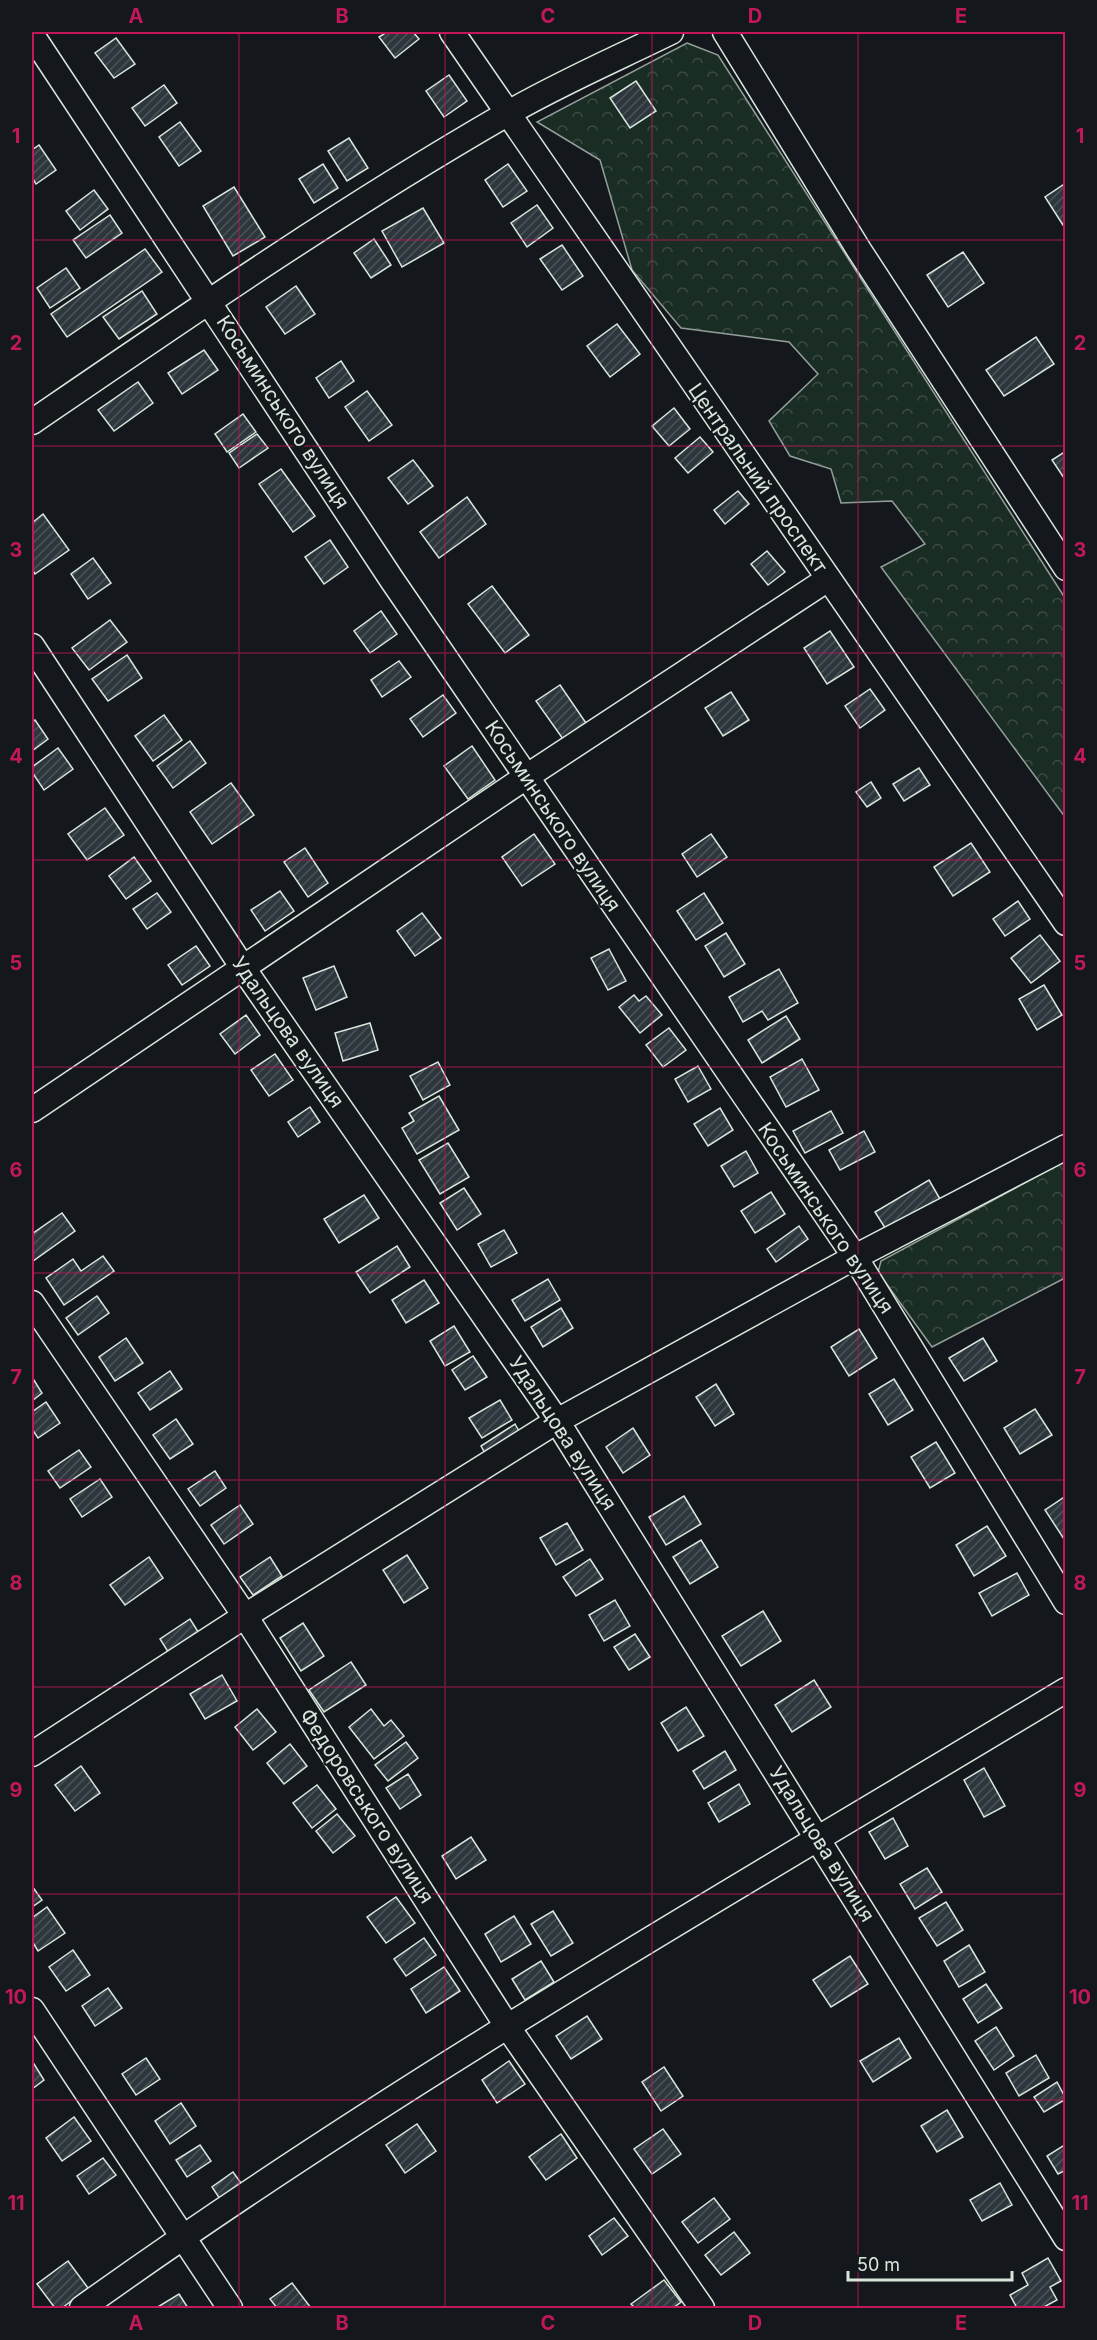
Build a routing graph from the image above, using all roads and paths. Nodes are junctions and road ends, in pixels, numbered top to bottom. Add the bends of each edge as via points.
1 (452, 32) edge
2 (671, 32) edge
3 (725, 32) edge
4 (32, 35) edge
5 (507, 114) junction
6 (209, 300) junction
7 (32, 422) edge
8 (1065, 568) edge
9 (828, 579) junction
10 (32, 646) edge
11 (526, 777) junction
12 (1065, 923) edge
13 (243, 968) junction
14 (32, 1110) edge
15 (1065, 1147) edge
16 (855, 1257) junction
17 (32, 1303) edge
18 (557, 1421) junction
19 (1065, 1602) edge
20 (245, 1616) junction
21 (1065, 1690) edge
22 (32, 1754) edge
23 (819, 1838) junction
24 (32, 2010) edge
25 (507, 2026) junction
26 (182, 2236) junction
27 (1065, 2238) edge
28 (82, 2308) edge
29 (230, 2308) edge
30 (702, 2308) edge

1 - 5 street, Центральний проспект
2 - 5 street
3 - 8 street via 859,250
4 - 6 street, Косьминського вулиця
5 - 6 street
5 - 9 street, Центральний проспект
6 - 7 street
6 - 11 street, Косьминського вулиця
9 - 11 street
9 - 12 street, Центральний проспект
10 - 13 street, Удальцова вулиця
11 - 13 street
11 - 16 street, Косьминського вулиця
13 - 14 street
13 - 18 street, Удальцова вулиця
15 - 16 street
16 - 18 street
16 - 19 street, Косьминського вулиця
17 - 20 street, Федоровського вулиця
18 - 20 street
18 - 23 street, Удальцова вулиця
20 - 22 street
20 - 25 street, Федоровського вулиця
21 - 23 street
23 - 25 street
23 - 27 street, Удальцова вулиця
24 - 26 street
25 - 26 street
25 - 30 street, Федоровського вулиця
26 - 28 street
26 - 29 street

